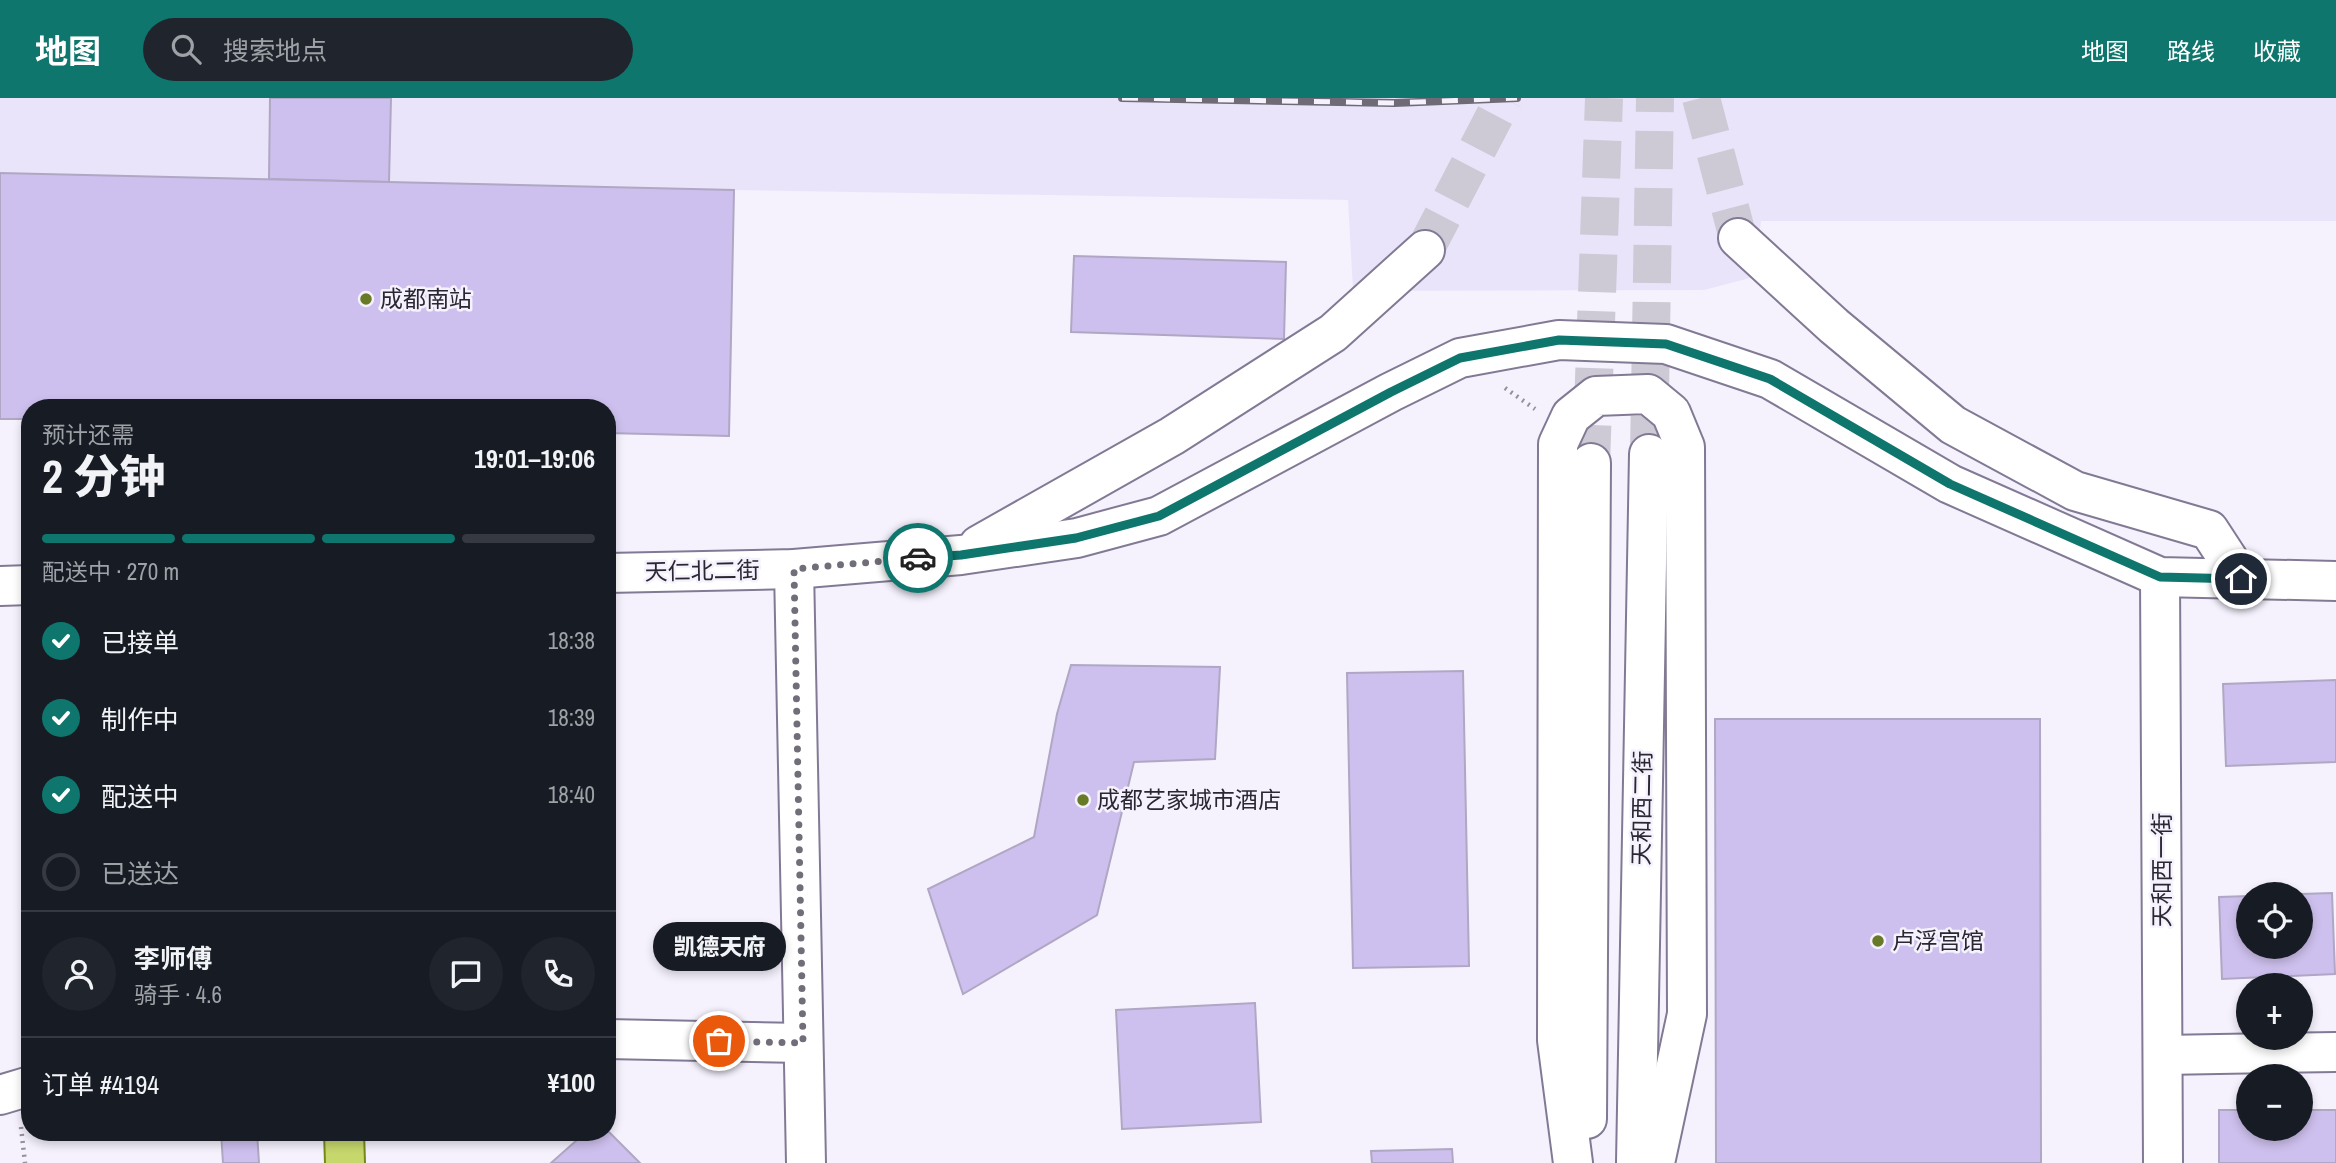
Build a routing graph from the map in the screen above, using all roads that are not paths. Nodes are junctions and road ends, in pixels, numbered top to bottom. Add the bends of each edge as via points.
1 (1738, 237) tunnel mouth
2 (1425, 250) tunnel mouth
3 (1649, 454) tunnel mouth
4 (1591, 463) tunnel mouth
5 (961, 555) junction
6 (794, 569) junction
7 (616, 573) edge
8 (2160, 577) junction
9 (2241, 579) junction
10 (2336, 581) edge
11 (21, 585) edge
12 (0, 586) edge
13 (616, 1039) edge
14 (803, 1043) junction
15 (2336, 1052) edge
16 (2163, 1055) junction
17 (21, 1089) edge
18 (0, 1095) edge
19 (344, 1141) edge
20 (345, 1163) edge
21 (806, 1163) edge
22 (1573, 1163) edge
23 (1587, 1163) edge
24 (1636, 1163) edge
25 (1655, 1163) edge
26 (2163, 1163) edge

1 - 9 street via 1834,326 1953,425 2075,491 2210,530
2 - 5 street via 1333,333 1172,436
3 - 24 street, 天和西二街
4 - 23 street
5 - 6 street, 天仁北二街
5 - 8 street, 天仁北二街 via 1076,538 1159,516 1460,358 1559,340 1666,344 1770,379 1950,484
6 - 7 street, 天仁北二街
6 - 14 street
8 - 9 street, 天仁北二街
8 - 16 street, 天和西一街
9 - 10 street, 天仁北二街
11 - 12 street
13 - 14 street
14 - 21 street
15 - 16 street
16 - 26 street, 天和西一街
17 - 18 street
19 - 20 main road
22 - 25 street via 1557,1040 1558,444 1571,416 1595,396 1648,394 1671,413 1685,447 1687,1014

